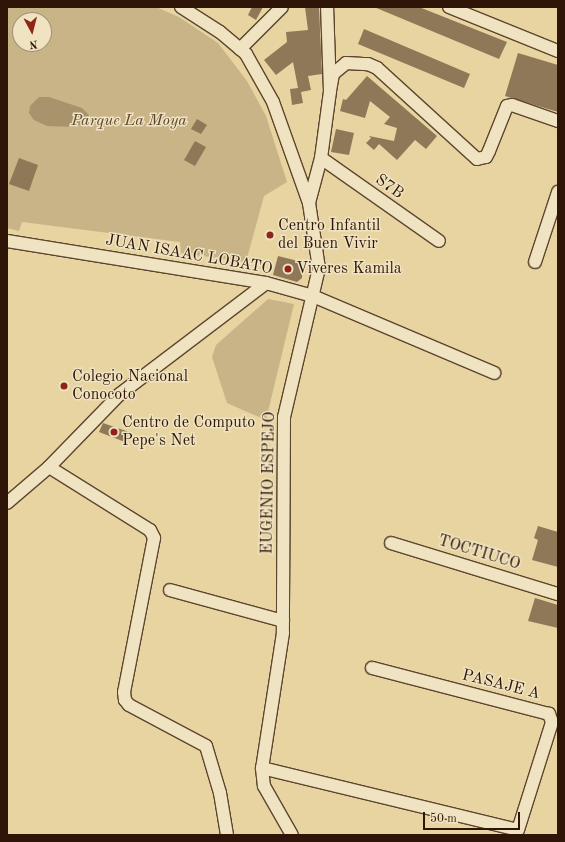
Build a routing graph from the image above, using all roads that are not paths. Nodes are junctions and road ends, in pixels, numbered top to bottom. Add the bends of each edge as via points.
1 (180, 7) edge
2 (282, 7) edge
3 (327, 7) edge
4 (449, 7) edge
5 (240, 49) junction
6 (558, 51) edge
7 (330, 91) junction
8 (558, 121) edge
9 (321, 158) junction
10 (558, 192) edge
11 (309, 203) junction
12 (7, 241) edge
13 (439, 241) dead end
14 (535, 262) dead end
15 (266, 283) junction
16 (313, 296) junction
17 (494, 373) dead end
18 (48, 467) junction
19 (7, 503) edge
20 (391, 543) dead end
21 (170, 590) dead end
22 (558, 594) edge
23 (283, 621) junction
24 (372, 668) dead end
25 (262, 768) junction
26 (227, 835) edge
27 (292, 835) edge

1 - 5 street, EUGENIO ESPEJO via 220,32
2 - 5 street
3 - 7 street
4 - 6 street
5 - 11 street, EUGENIO ESPEJO via 246,54 273,102
7 - 8 street via 333,74 346,63 368,64 377,68 477,159 486,157 507,106 512,105
7 - 9 street
9 - 11 street
9 - 13 street, S7B
10 - 14 street
11 - 16 street, EUGENIO ESPEJO via 319,268
12 - 15 street, JUAN ISAAC LOBATO
15 - 16 street, JUAN ISAAC LOBATO
15 - 18 street via 120,394
16 - 17 street, JUAN ISAAC LOBATO
16 - 23 street, EUGENIO ESPEJO via 284,417
18 - 19 street
18 - 26 street via 150,530 154,538 124,692 125,700 129,705 206,746 220,793
20 - 22 street, TOCTIUCO
21 - 23 street
23 - 25 street, EUGENIO ESPEJO
24 - 25 street, PASAJE A via 549,714 552,722 518,830
25 - 27 street, EUGENIO ESPEJO via 264,786

